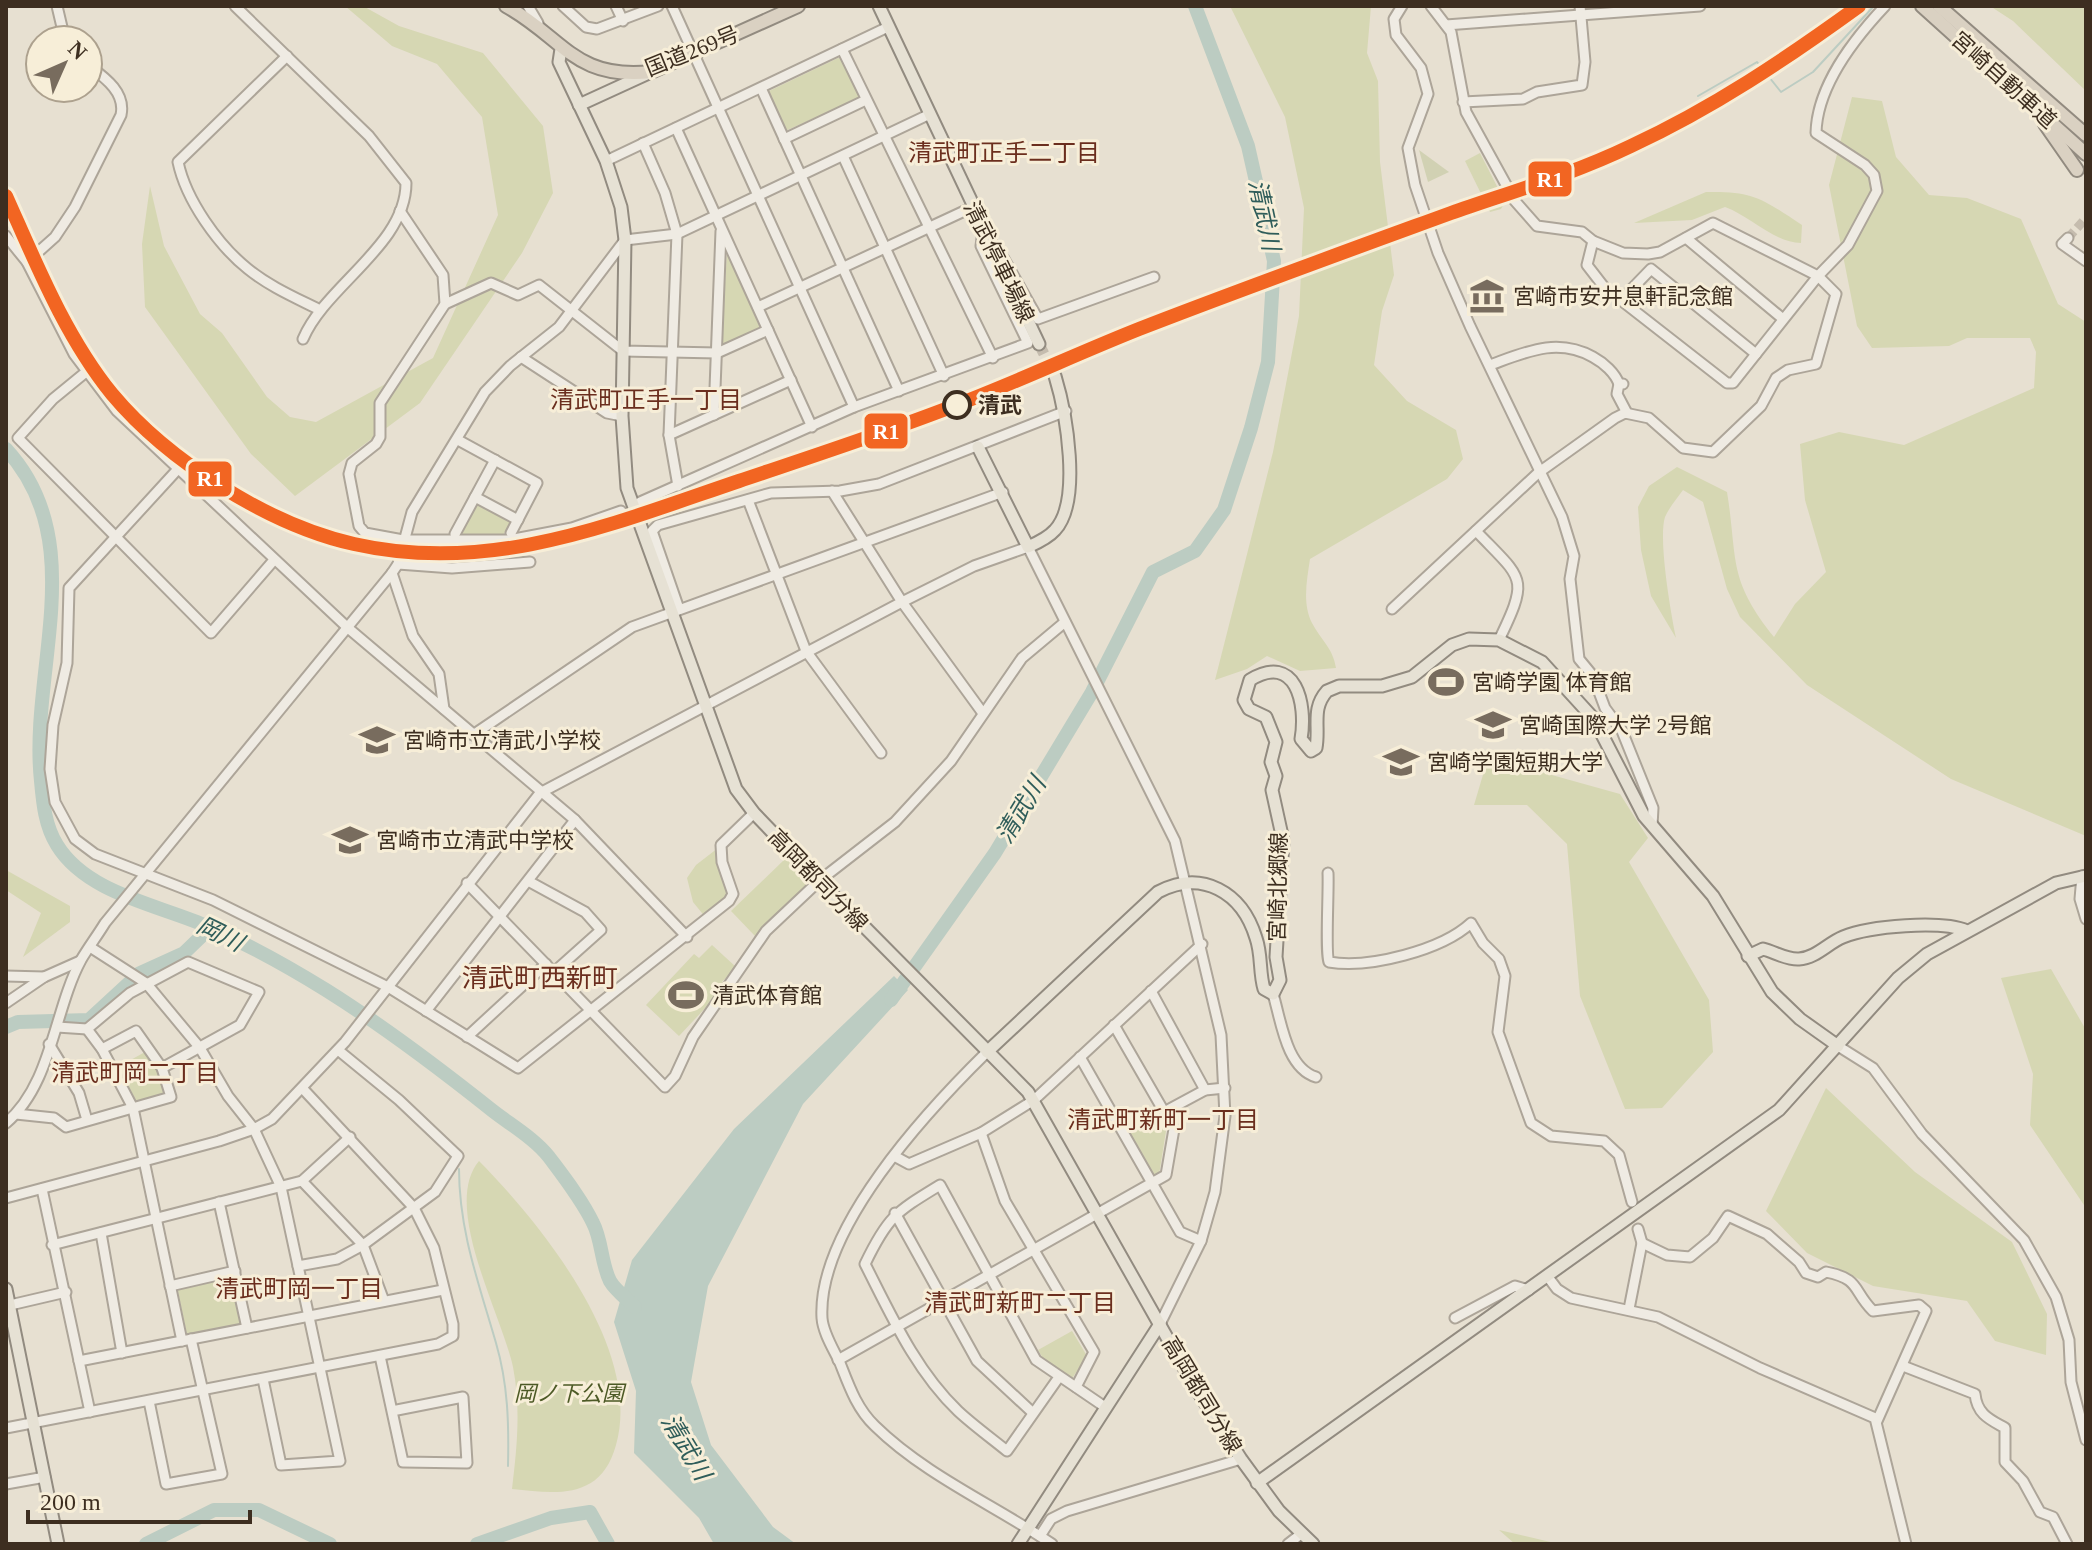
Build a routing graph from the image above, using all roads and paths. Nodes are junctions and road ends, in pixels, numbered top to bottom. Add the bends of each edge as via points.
1 (235, 6) edge
2 (528, 6) edge
3 (563, 6) edge
4 (616, 6) edge
5 (658, 6) edge
6 (672, 6) edge
7 (798, 6) edge
8 (879, 6) edge
9 (1402, 6) edge
10 (1431, 6) edge
11 (1693, 6) edge
12 (1700, 6) edge
13 (1885, 6) edge
14 (1922, 6) edge
15 (1939, 6) edge
16 (510, 7) edge
17 (1580, 11) edge
18 (623, 21) junction
19 (1446, 25) junction
20 (888, 27) junction
21 (561, 49) junction
22 (842, 49) junction
23 (694, 54) junction
24 (287, 56) junction
25 (651, 72) junction
26 (104, 80) edge
27 (761, 88) junction
28 (866, 100) junction
29 (1463, 102) junction
30 (2031, 104) junction
31 (579, 105) junction
32 (719, 108) junction
33 (930, 114) junction
34 (676, 128) junction
35 (2086, 135) edge
36 (884, 136) junction
37 (784, 139) junction
38 (643, 143) junction
39 (2086, 154) edge
40 (843, 156) junction
41 (606, 161) junction
42 (2077, 170) dead end
43 (799, 176) junction
44 (758, 196) junction
45 (973, 207) junction
46 (400, 211) junction
47 (716, 216) junction
48 (721, 228) junction
49 (929, 228) junction
50 (983, 230) junction
51 (677, 234) junction
52 (6, 236) edge
53 (1686, 238) junction
54 (2068, 238) dead end
55 (625, 240) junction
56 (1593, 241) junction
57 (885, 248) junction
58 (2086, 261) edge
59 (27, 262) junction
60 (842, 268) junction
61 (1818, 276) junction
62 (1154, 277) dead end
63 (800, 287) junction
64 (1621, 300) junction
65 (445, 304) junction
66 (758, 307) junction
67 (318, 309) junction
68 (571, 312) junction
69 (1783, 319) junction
70 (768, 330) junction
71 (303, 339) dead end
72 (1039, 344) tunnel mouth
73 (623, 351) junction
74 (674, 352) junction
75 (717, 353) junction
76 (1756, 354) junction
77 (521, 357) junction
78 (993, 358) junction
79 (1490, 365) junction
80 (86, 372) junction
81 (944, 376) junction
82 (1055, 376) tunnel mouth
83 (791, 380) junction
84 (899, 391) junction
85 (854, 407) junction
86 (1066, 411) junction
87 (1627, 413) junction
88 (714, 415) junction
89 (622, 416) junction
90 (812, 427) junction
91 (669, 435) junction
92 (458, 440) junction
93 (978, 447) junction
94 (495, 460) junction
95 (178, 469) junction
96 (1538, 473) junction
97 (678, 486) junction
98 (832, 491) junction
99 (1003, 492) junction
100 (475, 497) junction
101 (748, 500) junction
102 (640, 502) dead end
103 (621, 511) dead end
104 (518, 520) junction
105 (1476, 531) junction
106 (511, 533) dead end
107 (455, 534) dead end
108 (114, 538) junction
109 (403, 540) junction
110 (863, 542) junction
111 (1028, 547) junction
112 (274, 560) junction
113 (530, 562) dead end
114 (398, 564) junction
115 (392, 573) junction
116 (776, 574) junction
117 (902, 602) junction
118 (1392, 609) dead end
119 (676, 610) junction
120 (1065, 622) junction
121 (348, 628) junction
122 (1499, 640) junction
123 (806, 651) junction
124 (705, 706) junction
125 (444, 710) junction
126 (982, 712) junction
127 (473, 735) junction
128 (881, 753) dead end
129 (540, 793) junction
130 (754, 813) junction
131 (575, 820) junction
132 (1652, 826) junction
133 (1328, 873) dead end
134 (146, 876) junction
135 (2084, 876) edge
136 (530, 882) junction
137 (1187, 882) junction
138 (467, 883) junction
139 (822, 884) junction
140 (502, 917) junction
141 (2086, 919) edge
142 (1967, 931) junction
143 (687, 937) junction
144 (1202, 944) junction
145 (90, 947) junction
146 (1748, 956) junction
147 (80, 961) junction
148 (546, 964) junction
149 (554, 972) junction
150 (6, 976) edge
151 (44, 977) junction
152 (146, 983) junction
153 (386, 990) junction
154 (1151, 991) junction
155 (1273, 994) junction
156 (6, 1003) edge
157 (426, 1011) junction
158 (591, 1011) junction
159 (1114, 1025) junction
160 (57, 1027) junction
161 (87, 1029) junction
162 (467, 1037) junction
163 (49, 1044) junction
164 (341, 1046) junction
165 (1838, 1046) junction
166 (200, 1048) junction
167 (102, 1049) junction
168 (987, 1052) junction
169 (1080, 1057) junction
170 (162, 1068) junction
171 (1316, 1077) dead end
172 (1225, 1088) junction
173 (304, 1090) junction
174 (1205, 1090) junction
175 (1034, 1100) junction
176 (133, 1108) junction
177 (1166, 1111) junction
178 (16, 1114) junction
179 (87, 1120) junction
180 (6, 1123) edge
181 (254, 1129) junction
182 (981, 1133) junction
183 (350, 1137) junction
184 (896, 1157) junction
185 (145, 1162) junction
186 (302, 1181) junction
187 (1151, 1184) junction
188 (281, 1187) junction
189 (42, 1189) junction
190 (6, 1198) edge
191 (219, 1202) junction
192 (1632, 1202) dead end
193 (414, 1208) junction
194 (895, 1213) junction
195 (1097, 1214) junction
196 (157, 1218) junction
197 (1638, 1229) dead end
198 (101, 1233) junction
199 (1201, 1241) junction
200 (1642, 1243) junction
201 (52, 1245) junction
202 (363, 1245) junction
203 (1036, 1249) junction
204 (298, 1266) junction
205 (235, 1271) junction
206 (988, 1276) junction
207 (1548, 1277) junction
208 (170, 1286) junction
209 (6, 1289) edge
210 (443, 1290) junction
211 (1529, 1290) junction
212 (66, 1292) junction
213 (384, 1301) junction
214 (943, 1301) junction
215 (8, 1306) edge
216 (1629, 1309) junction
217 (310, 1316) junction
218 (1455, 1318) dead end
219 (1160, 1324) junction
220 (897, 1327) junction
221 (247, 1328) junction
222 (186, 1340) junction
223 (122, 1353) junction
224 (380, 1356) junction
225 (838, 1360) junction
226 (79, 1361) junction
227 (1903, 1366) junction
228 (321, 1367) junction
229 (1059, 1377) junction
230 (263, 1379) junction
231 (1076, 1387) junction
232 (205, 1390) junction
233 (149, 1401) junction
234 (1105, 1407) junction
235 (392, 1411) junction
236 (90, 1412) junction
237 (1033, 1413) junction
238 (35, 1421) junction
239 (1877, 1421) junction
240 (6, 1428) edge
241 (2086, 1440) edge
242 (1241, 1459) junction
243 (45, 1477) junction
244 (1257, 1483) junction
245 (6, 1484) edge
246 (1027, 1530) junction
247 (1301, 1534) junction
248 (1040, 1536) junction
249 (58, 1544) edge
250 (1018, 1544) edge
251 (1052, 1544) edge
252 (1288, 1544) edge
253 (1313, 1544) edge
254 (1906, 1544) edge
255 (2067, 1544) edge

1 - 24 street
2 - 21 street
3 - 18 street via 586,27
4 - 18 street
5 - 18 street
6 - 23 street
7 - 23 highway, 国道269号
8 - 20 main road, 清武停車場線
9 - 79 street via 1394,19 1396,35 1421,68 1428,94 1409,142 1413,176 1438,253
10 - 19 street
11 - 12 street
11 - 17 street
13 - 61 street via 1820,97 1816,133 1865,165 1877,191 1848,245
14 - 30 highway, 宮崎自動車道
15 - 35 highway, 宮崎自動車道
16 - 21 highway, 国道269号
17 - 19 street
17 - 29 street via 1582,85 1523,99
19 - 29 street via 1457,52
20 - 22 street
20 - 33 main road, 清武停車場線
21 - 25 highway, 国道269号 via 587,65 625,75
21 - 31 main road, 高岡都司分線 via 559,62
22 - 27 street
22 - 28 street
23 - 25 highway, 国道269号
23 - 32 street
24 - 46 street via 402,176 406,193
24 - 67 street via 178,162 190,194 234,256 273,286
25 - 31 main road
26 - 59 street via 122,102 121,115 75,207 55,237
27 - 32 street
27 - 37 street
28 - 36 street
28 - 37 street
29 - 56 street via 1508,189 1537,226 1582,232
30 - 39 highway, 宮崎自動車道
30 - 42 highway
31 - 41 main road, 高岡都司分線
32 - 34 street
32 - 44 street
33 - 36 street
33 - 45 main road, 清武停車場線
34 - 38 street
34 - 47 street
36 - 40 street
36 - 49 street
37 - 43 street
38 - 41 street
38 - 51 street
40 - 43 street
40 - 57 street
41 - 55 main road, 高岡都司分線
43 - 44 street
43 - 60 street
44 - 47 street
44 - 63 street
45 - 49 street
45 - 50 main road, 清武停車場線
46 - 65 street via 443,275
46 - 67 street via 368,257
47 - 48 street
47 - 51 street
48 - 66 street
48 - 75 street
49 - 57 street
49 - 78 street
50 - 62 street via 1038,319
50 - 72 main road, 清武停車場線
50 - 78 street via 981,246 1028,343
51 - 55 street
51 - 74 street
52 - 59 street
53 - 56 street via 1648,254 1623,253
53 - 61 street via 1713,223
53 - 69 street
54 - 58 street via 2062,244
55 - 68 street
55 - 73 main road, 高岡都司分線
56 - 64 street via 1587,265
57 - 60 street
57 - 81 street
59 - 80 street
60 - 63 street
60 - 84 street
61 - 69 street
61 - 87 street via 1836,294 1816,364 1776,378 1761,406 1718,450 1683,448 1649,418
63 - 66 street
63 - 85 street
64 - 76 street via 1727,383 1733,383
64 - 76 street via 1651,269
65 - 68 street via 491,283 518,295 539,285
65 - 109 street via 380,403 380,437 352,463 349,474 359,526 365,533
66 - 70 street
67 - 71 street
68 - 73 street
68 - 77 street
69 - 76 street
70 - 75 street
70 - 83 street
73 - 74 street
73 - 89 main road, 高岡都司分線
74 - 75 street
74 - 91 street
75 - 88 street
77 - 89 street via 607,413
77 - 92 street via 493,381
78 - 81 street
79 - 87 street via 1536,348 1577,348 1601,361 1621,384 1618,402
79 - 96 street
80 - 95 street via 117,411
80 - 108 street via 18,438
81 - 84 street
82 - 86 main road
83 - 88 street
83 - 90 street
84 - 85 street
85 - 90 street
86 - 93 street
86 - 111 main road via 1069,500 1055,531
87 - 96 street
88 - 91 street
89 - 119 main road, 高岡都司分線 via 627,488
90 - 97 street
91 - 97 street
92 - 94 street
92 - 109 street via 412,512
93 - 98 street via 879,484
93 - 99 main road
94 - 100 street
94 - 104 street via 537,483
95 - 108 street
95 - 112 street
96 - 105 street
96 - 132 street via 1572,548 1579,659 1622,731 1653,808
97 - 102 street
98 - 101 street via 786,490
98 - 110 street
99 - 110 street
99 - 111 main road
100 - 104 street
100 - 107 street
101 - 116 street
101 - 119 street via 652,531
103 - 109 street via 572,528 508,540
104 - 106 street
105 - 118 street
105 - 122 street via 1514,570 1520,585
108 - 112 street via 211,633
108 - 134 street via 69,588 67,663 53,725 50,769 55,802 75,839 95,854
109 - 114 street
110 - 116 street
110 - 117 street
111 - 117 street via 974,566
111 - 120 street
112 - 121 street
113 - 114 street via 452,568
114 - 115 street
115 - 121 street
115 - 125 street via 413,636 439,674
116 - 119 street
116 - 123 street
117 - 123 street
117 - 126 street
119 - 124 main road, 高岡都司分線
119 - 127 street via 618,635
120 - 126 street via 1022,658
120 - 137 street via 1175,841
121 - 125 street
121 - 134 street
122 - 132 main road via 1542,662 1594,719
122 - 155 main road, 宮崎北郷線 via 1461,642 1412,677 1382,686 1327,691 1316,710 1318,738 1311,751 1301,739 1305,720 1298,689 1273,671 1250,680 1244,700 1249,709 1266,717 1276,742 1272,790 1283,840 1276,957 1280,980
123 - 124 street
123 - 128 street
124 - 129 street
124 - 130 main road, 高岡都司分線 via 736,789
125 - 127 street
126 - 139 street via 951,761 895,822
127 - 129 street
129 - 131 street
129 - 138 street
130 - 139 main road, 高岡都司分線
130 - 143 street via 721,845 733,894
131 - 136 street
131 - 143 street
132 - 146 main road via 1701,880
133 - 192 street via 1329,962 1367,964 1457,936 1471,923 1499,959 1505,976 1498,1032 1531,1123 1551,1136 1604,1141 1619,1155
134 - 145 street
134 - 153 street via 266,924
135 - 141 street via 2080,899
135 - 142 main road via 2056,883
136 - 140 street
136 - 149 street via 585,912 601,930
137 - 144 street
137 - 155 main road, 宮崎北郷線 via 1205,881 1218,888 1243,914 1257,941 1264,989
137 - 168 main road via 1158,892
138 - 140 street
138 - 153 street
139 - 158 street via 766,931 665,1087
139 - 168 main road, 高岡都司分線
140 - 148 street
140 - 157 street
142 - 146 main road via 1951,925 1868,930 1808,957 1795,959 1763,949
142 - 165 main road via 1898,978
143 - 158 street
144 - 154 street
144 - 172 street via 1221,1035
145 - 147 street
145 - 152 street
146 - 165 main road via 1786,1006
147 - 151 street
147 - 160 street
148 - 149 street
148 - 162 street
149 - 158 street
150 - 151 street
151 - 156 street
152 - 161 street
152 - 166 street
152 - 166 street via 188,962 259,992 240,1025
153 - 157 street
153 - 164 street
154 - 159 street
154 - 174 street
155 - 171 street via 1292,1056 1303,1071
157 - 162 street
158 - 162 street via 518,1068
159 - 169 street
159 - 177 street
160 - 161 street
160 - 163 street
161 - 167 street
163 - 178 street
163 - 179 street via 79,1093
164 - 173 street
164 - 193 street via 458,1156 435,1192
165 - 207 main road via 1779,1110
165 - 241 street via 1873,1068 1922,1134 2024,1240 2056,1297
166 - 170 street
166 - 181 street
167 - 170 street via 136,1031
167 - 176 street
168 - 175 main road, 高岡都司分線
168 - 184 street via 927,1111
169 - 175 street
169 - 187 street
170 - 176 street via 171,1097
172 - 174 street
172 - 199 street via 1219,1166
173 - 181 street
173 - 183 street
174 - 177 street
175 - 182 street
175 - 195 main road, 高岡都司分線
176 - 179 street
176 - 185 street
177 - 187 street via 1174,1129 1166,1175
178 - 179 street via 54,1118 66,1127
178 - 180 street
181 - 185 street
181 - 188 street
182 - 184 street via 909,1164
182 - 203 street via 1005,1201
183 - 186 street
183 - 193 street
184 - 225 street via 849,1221 827,1270 822,1322
185 - 189 street
185 - 196 street
186 - 188 street
186 - 202 street
187 - 195 street
187 - 199 street via 1180,1232
188 - 191 street
188 - 204 street
189 - 190 street
189 - 201 street
191 - 196 street
191 - 205 street
193 - 202 street
193 - 210 street via 434,1248
194 - 206 street via 940,1185
194 - 214 street
194 - 220 street via 865,1264
195 - 203 street
195 - 219 main road, 高岡都司分線
196 - 198 street
196 - 208 street
197 - 200 street
198 - 201 street
198 - 223 street
199 - 219 street
200 - 216 street
200 - 227 street via 1667,1255 1690,1257 1728,1216 1775,1240 1806,1273 1846,1276 1858,1285 1873,1311 1919,1305 1926,1311
201 - 212 street
202 - 204 street via 337,1259
202 - 213 street
203 - 206 street
203 - 231 street via 1094,1352
204 - 217 street
205 - 208 street
205 - 221 street
206 - 214 street
206 - 229 street via 1036,1360
207 - 211 main road
207 - 216 street via 1571,1298
208 - 222 street
209 - 215 main road
210 - 213 street
210 - 224 street via 453,1336
211 - 218 street via 1515,1286
211 - 244 main road
212 - 215 street
212 - 226 street
213 - 217 street
214 - 220 street
214 - 237 street via 977,1361
215 - 238 main road
216 - 239 street via 1658,1317
217 - 221 street
217 - 228 street
219 - 234 main road
219 - 242 main road, 高岡都司分線
220 - 225 street
220 - 237 street via 932,1382 1007,1451
221 - 222 street
222 - 223 street
222 - 232 street
223 - 226 street
224 - 228 street
224 - 235 street
225 - 246 street via 853,1398 873,1425
226 - 236 street
227 - 239 street
227 - 255 street via 1975,1394 1988,1420 2005,1428 2005,1462 2040,1512 2053,1517
228 - 230 street
228 - 230 street via 340,1461 281,1465
229 - 231 street
229 - 237 street
230 - 232 street
231 - 234 street
232 - 233 street
232 - 233 street via 222,1474 166,1484
233 - 236 street
234 - 246 main road
235 - 235 street via 403,1462 467,1463 463,1397
236 - 238 street
238 - 240 street
238 - 243 main road
239 - 254 street
242 - 244 main road, 高岡都司分線
242 - 248 street via 1067,1511 1051,1519
243 - 245 street
243 - 249 main road
244 - 247 main road, 高岡都司分線
246 - 248 street
246 - 250 main road
247 - 252 street
247 - 253 main road, 高岡都司分線
248 - 251 street

